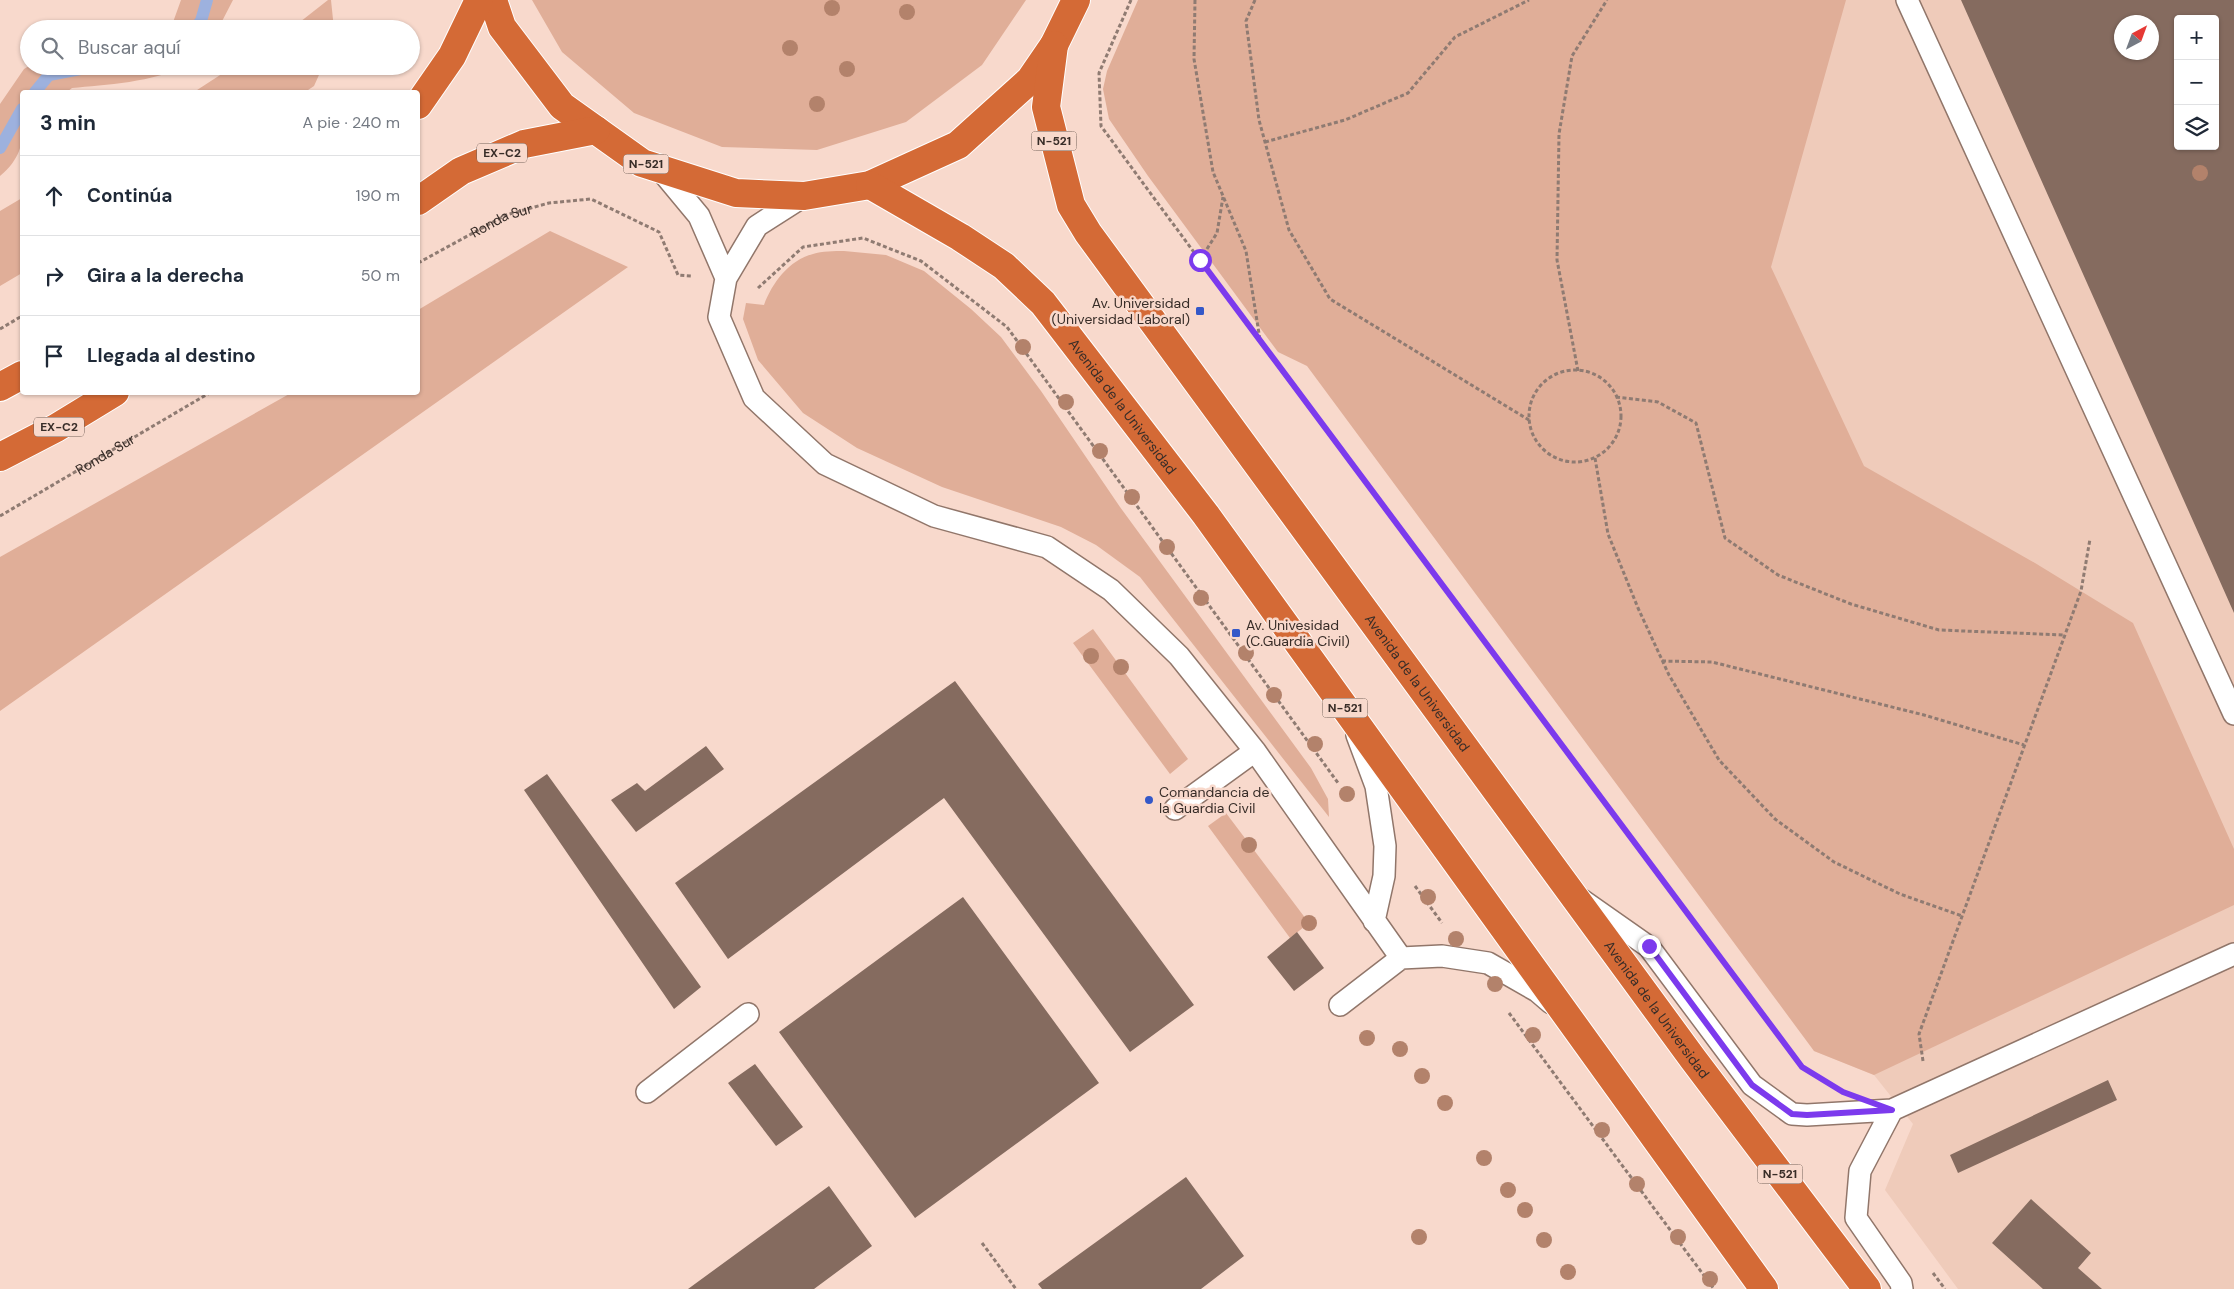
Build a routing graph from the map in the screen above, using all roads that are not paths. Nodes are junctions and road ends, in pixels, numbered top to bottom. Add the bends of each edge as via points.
1 (479, 0) edge
2 (493, 0) edge
3 (1076, 0) edge
4 (1907, 0) edge
5 (1054, 45) junction
6 (420, 102) edge
7 (596, 130) junction
8 (660, 169) junction
9 (870, 185) junction
10 (804, 196) junction
11 (420, 200) edge
12 (726, 278) junction
13 (20, 376) edge
14 (0, 387) edge
15 (110, 395) edge
16 (0, 457) edge
17 (1349, 714) junction
18 (2234, 714) edge
19 (1255, 751) junction
20 (1175, 809) dead end
21 (1574, 894) junction
22 (1374, 920) junction
23 (2234, 954) edge
24 (1402, 958) junction
25 (1340, 1005) dead end
26 (748, 1014) dead end
27 (1572, 1024) junction
28 (647, 1092) dead end
29 (1892, 1110) junction
30 (1764, 1289) edge
31 (1867, 1289) edge
32 (1902, 1289) edge

1 - 6 highway via 452,56
2 - 7 highway, N-521 via 502,27 562,106
3 - 5 highway, N-521
4 - 18 lane
5 - 9 highway, N-521 via 1030,80 958,145
5 - 21 highway, Avenida de la Universidad / N-521 via 1046,107 1071,204 1088,233
7 - 8 highway, N-521 via 642,163
7 - 11 highway, EX-C2 via 524,144 461,171
8 - 10 highway, N-521 via 736,193
8 - 12 lane via 699,216
9 - 10 highway, N-521
9 - 17 highway, Avenida de la Universidad / N-521 via 1004,266 1042,303 1206,515
10 - 12 lane via 757,226
12 - 19 lane via 719,317 754,398 825,464 934,516 1047,546 1111,590 1179,656
13 - 14 highway
15 - 16 highway, EX-C2
17 - 22 lane via 1376,786 1385,846 1384,876
17 - 27 highway, Avenida de la Universidad / N-521
19 - 20 lane
19 - 22 lane
21 - 29 lane via 1649,946 1752,1085 1792,1114
21 - 31 highway, Avenida de la Universidad / N-521 via 1693,1059
22 - 24 lane
23 - 29 lane
24 - 25 lane
24 - 27 lane via 1442,956 1488,963 1537,991
26 - 28 lane
27 - 30 highway, Avenida de la Universidad / N-521
29 - 32 lane via 1860,1171 1856,1218

